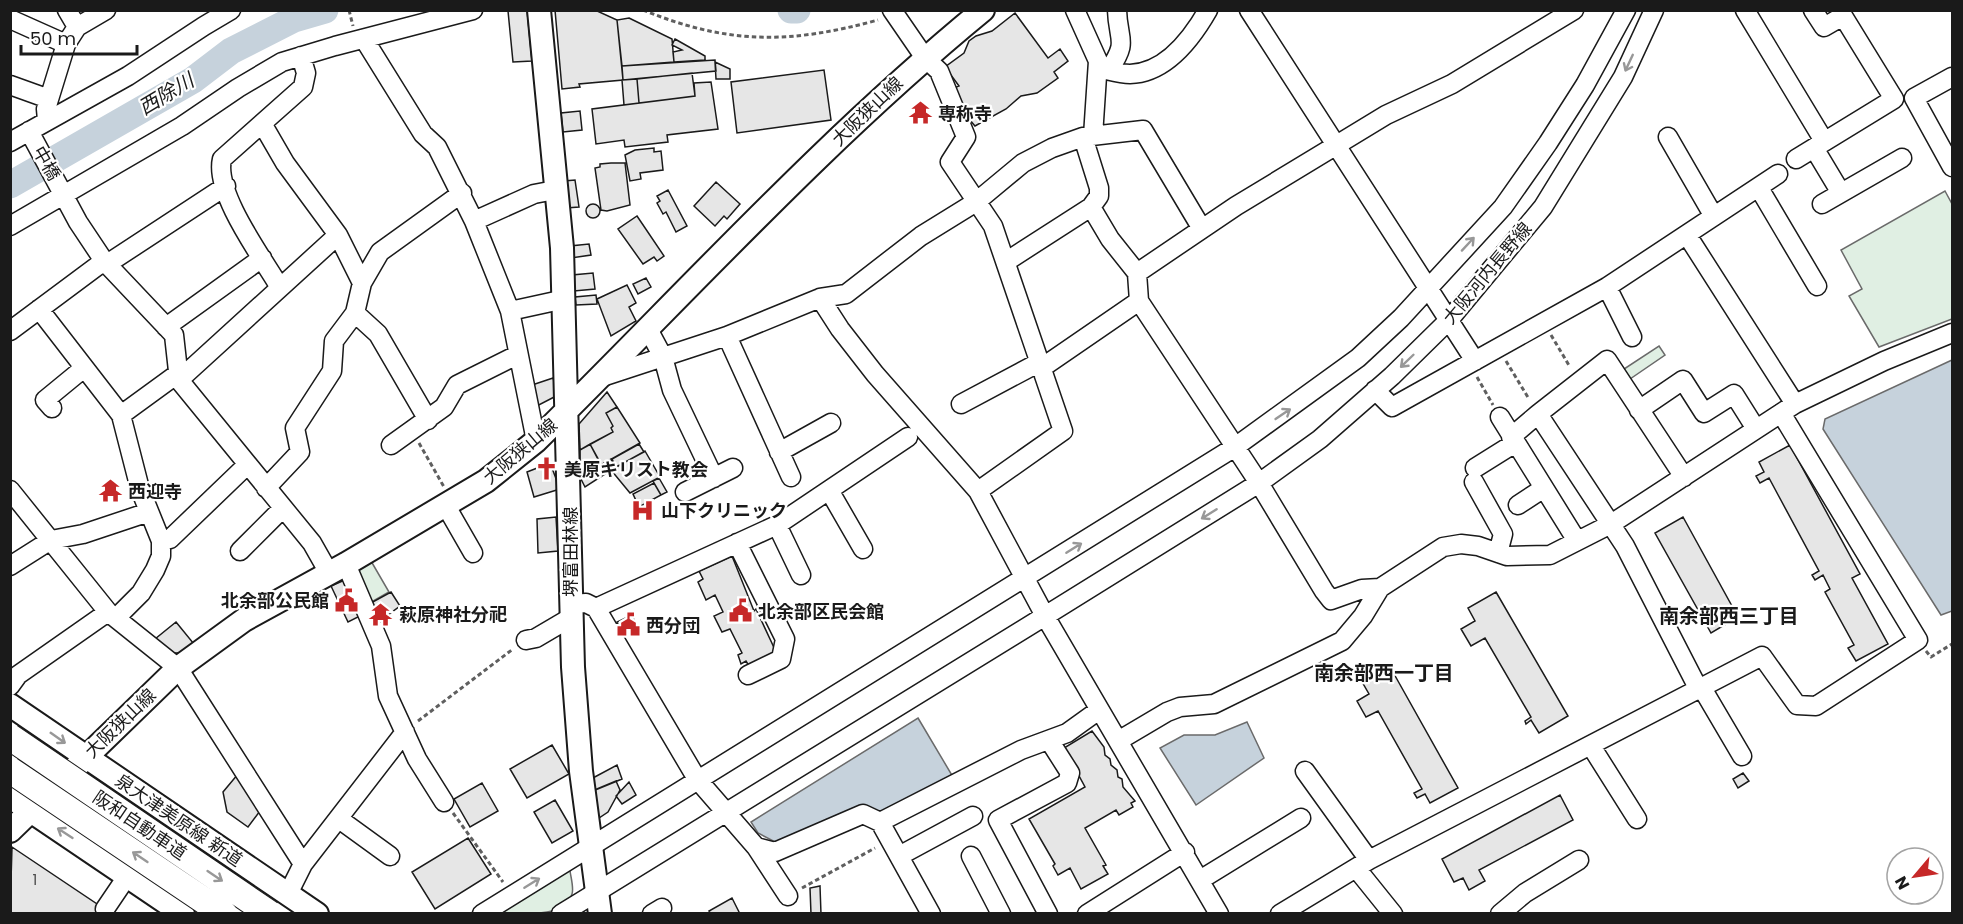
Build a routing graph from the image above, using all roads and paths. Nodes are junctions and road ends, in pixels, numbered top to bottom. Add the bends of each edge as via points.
1 (14, 10) edge
2 (67, 10) edge
3 (106, 10) edge
4 (231, 10) edge
5 (349, 10) edge
6 (473, 10) edge
7 (539, 10) edge
8 (643, 10) edge
9 (983, 10) edge
10 (1075, 10) edge
11 (1117, 10) edge
12 (1208, 10) edge
13 (1574, 10) edge
14 (1654, 10) edge
15 (1745, 10) edge
16 (1813, 10) edge
17 (893, 12) edge
18 (1253, 12) edge
19 (1619, 16) edge
20 (10, 18) edge
21 (77, 27) junction
22 (359, 35) junction
23 (66, 44) junction
24 (302, 56) junction
25 (925, 58) junction
26 (1104, 69) junction
27 (1953, 77) edge
28 (10, 85) edge
29 (49, 99) junction
30 (47, 120) junction
31 (263, 125) junction
32 (29, 132) junction
33 (1088, 137) junction
34 (1668, 137) dead end
35 (10, 142) edge
36 (1819, 145) junction
37 (1335, 146) junction
38 (1902, 158) dead end
39 (1796, 159) dead end
40 (1953, 167) edge
41 (1778, 174) dead end
42 (226, 186) junction
43 (1759, 188) junction
44 (555, 190) junction
45 (462, 193) junction
46 (65, 194) junction
47 (1841, 194) junction
48 (976, 202) junction
49 (1822, 204) dead end
50 (1091, 207) junction
51 (1713, 215) junction
52 (474, 222) junction
53 (10, 226) edge
54 (1202, 229) junction
55 (338, 235) junction
56 (1687, 235) junction
57 (262, 258) junction
58 (1007, 261) junction
59 (106, 263) junction
60 (1137, 273) junction
61 (362, 283) junction
62 (1816, 285) dead end
63 (279, 286) junction
64 (1429, 287) junction
65 (1607, 287) junction
66 (820, 298) junction
67 (565, 299) junction
68 (1139, 301) junction
69 (39, 309) junction
70 (510, 311) junction
71 (355, 313) junction
72 (1449, 320) junction
73 (1544, 322) junction
74 (166, 327) junction
75 (648, 329) junction
76 (10, 331) edge
77 (1953, 333) edge
78 (727, 336) junction
79 (1632, 337) dead end
80 (1499, 348) junction
81 (517, 355) junction
82 (663, 357) junction
83 (1472, 363) junction
84 (1039, 366) junction
85 (84, 368) junction
86 (179, 376) junction
87 (599, 378) junction
88 (1579, 382) junction
89 (1375, 390) junction
90 (961, 404) dead end
91 (52, 408) dead end
92 (1788, 408) junction
93 (567, 410) junction
94 (1639, 410) junction
95 (1538, 414) junction
96 (121, 415) junction
97 (1500, 417) joint
98 (428, 420) junction
99 (831, 423) dead end
100 (1756, 429) junction
101 (412, 431) junction
102 (908, 437) dead end
103 (1513, 440) junction
104 (536, 441) junction
105 (391, 445) dead end
106 (1235, 447) junction
107 (779, 452) junction
108 (247, 465) junction
109 (733, 468) dead end
110 (714, 477) junction
111 (790, 477) dead end
112 (1684, 477) junction
113 (1259, 483) junction
114 (266, 488) junction
115 (1544, 488) junction
116 (10, 490) edge
117 (828, 490) junction
118 (978, 491) junction
119 (685, 492) dead end
120 (449, 504) junction
121 (1518, 505) dead end
122 (283, 508) junction
123 (149, 512) junction
124 (1611, 524) junction
125 (777, 525) junction
126 (51, 540) junction
127 (161, 541) junction
128 (1578, 541) junction
129 (737, 543) junction
130 (863, 549) dead end
131 (240, 551) dead end
132 (473, 552) dead end
133 (1498, 553) junction
134 (10, 566) edge
135 (338, 569) junction
136 (801, 575) dead end
137 (1024, 579) junction
138 (1380, 588) junction
139 (596, 608) junction
140 (570, 611) junction
141 (112, 615) junction
142 (1045, 616) junction
143 (526, 640) joint
144 (1918, 640) junction
145 (1953, 645) edge
146 (178, 668) junction
147 (748, 675) dead end
148 (10, 686) edge
149 (1700, 689) junction
150 (10, 705) edge
151 (1098, 710) junction
152 (404, 731) junction
153 (10, 737) edge
154 (1049, 740) junction
155 (1118, 741) junction
156 (1591, 746) junction
157 (1742, 756) dead end
158 (84, 757) junction
159 (10, 770) edge
160 (1305, 771) dead end
161 (697, 778) junction
162 (10, 797) edge
163 (444, 802) joint
164 (31, 810) junction
165 (726, 811) junction
166 (973, 816) dead end
167 (1301, 818) dead end
168 (339, 819) junction
169 (1638, 819) dead end
170 (880, 822) junction
171 (10, 831) edge
172 (890, 840) junction
173 (590, 846) junction
174 (756, 847) junction
175 (1185, 852) junction
176 (390, 856) dead end
177 (899, 856) junction
178 (971, 856) dead end
179 (1579, 860) dead end
180 (303, 864) junction
181 (1363, 864) junction
182 (128, 874) junction
183 (1200, 880) junction
184 (503, 882) dead end
185 (288, 894) junction
186 (788, 896) joint
187 (598, 903) edge
188 (1309, 906) edge
189 (105, 909) dead end
190 (183, 914) edge
191 (224, 914) edge
192 (270, 914) edge
193 (317, 914) edge
194 (482, 914) edge
195 (561, 914) edge
196 (931, 914) edge
197 (1001, 914) edge
198 (1048, 914) edge
199 (1087, 914) edge
200 (1219, 914) edge
201 (1280, 914) edge
202 (1393, 914) edge
203 (1500, 914) edge

1 - 20 street
2 - 21 street
3 - 21 street
4 - 30 street via 128,76
5 - 22 path
6 - 22 street
7 - 44 main road, 堺富田林線
8 - 17 path via 687,28 767,39 832,31
9 - 25 main road, 大阪狭山線
10 - 26 street
11 - 26 street via 1123,41 1121,53
12 - 26 street via 1190,38 1157,66 1129,74
13 - 37 street via 1452,84 1386,115
14 -> 72 street, 大阪河内長野線 via 1623,76 1543,207
15 - 36 street
16 - 36 street via 1824,27 1843,16 1894,99
17 - 25 street
18 - 37 street
64 -> 19 street, 大阪河内長野線 via 1503,207 1548,143
20 - 23 street
21 - 23 street
22 - 24 street
22 - 45 street via 423,134 437,147
23 - 29 street
24 - 31 street via 306,73 303,87
24 - 46 street via 282,62
25 - 48 street via 939,71 966,136 950,162
25 - 75 main road, 大阪狭山線 via 813,163
26 - 33 street
27 - 40 street via 1914,98
28 - 29 street
29 - 30 street via 45,109
30 - 32 street
31 - 42 street via 222,159 220,168
31 - 55 street via 290,171
32 - 35 street
32 - 46 street, 中橋
33 - 48 street via 1052,148 1023,163
33 - 50 street via 1099,188 1099,196
33 - 54 street via 1143,130
34 - 51 street
36 - 39 street
36 - 47 street
37 - 54 street
37 - 64 street
38 - 47 street
41 - 43 street
42 - 57 street via 233,210
42 - 59 street
43 - 51 street
43 - 62 street
44 - 52 street via 534,194
44 - 67 main road, 堺富田林線
45 - 52 street
45 - 61 street via 380,252
46 - 53 street
46 - 59 street, 中橋 via 78,222
47 - 49 street
48 - 58 street via 993,226
48 - 66 street via 921,236 846,294
50 - 58 street
50 - 60 street
51 - 56 street
52 - 70 street
54 - 60 street
55 - 61 street
55 - 63 street
56 - 65 street
56 - 92 street
57 - 63 street
57 - 74 street
58 - 84 street
59 - 69 street
59 - 74 street, 中橋
60 - 68 street
61 - 71 street
63 - 86 street
64 - 72 street
106 -> 64 street, 大阪河内長野線 via 1358,358
65 - 73 street
65 - 79 street
66 - 78 street
66 - 118 street via 875,374
67 - 70 street
67 - 93 main road, 堺富田林線
68 - 84 street
68 - 106 street
69 - 76 street
69 - 85 street
70 - 81 street
71 - 98 street via 378,333
71 - 114 street via 334,341 332,371 295,428 300,452
72 - 83 street
72 -> 89 street, 大阪河内長野線
73 - 80 street
73 - 88 path
74 - 86 street via 174,335
75 - 82 street
75 - 87 main road, 大阪狭山線
77 - 92 street via 1884,361
78 - 82 street
78 - 107 street
80 - 83 street
80 - 95 path
81 - 98 street via 457,385 444,407
81 - 104 street
82 - 87 street
82 - 110 street via 672,390 672,408
83 - 89 street via 1392,407
83 - 97 path
84 - 90 street
84 - 118 street via 1063,431
85 - 91 street via 45,400
85 - 96 street
86 - 96 street
86 - 108 street
87 - 93 main road, 大阪狭山線
88 - 94 street via 1607,360
88 - 95 street
89 - 113 street, 大阪河内長野線 via 1320,439
92 - 100 street
92 - 144 street
93 - 104 main road, 大阪狭山線
93 - 140 main road, 堺富田林線
94 - 100 street via 1683,380 1704,413 1734,394
94 - 112 street
95 - 103 street
95 - 124 street
96 - 123 street
97 - 103 street
98 - 101 street
99 - 107 street
100 - 112 street
101 - 105 street
101 - 120 path
102 - 117 street
103 - 115 street
103 - 133 street via 1475,475 1503,534
104 - 120 main road, 大阪狭山線 via 486,481
106 - 113 street
137 -> 106 street, 大阪河内長野線
107 - 111 street
108 - 114 street
108 - 127 street via 170,539
109 - 110 street
110 - 119 street
112 - 124 street
113 - 138 street via 1331,600
113 -> 142 street, 大阪河内長野線
114 - 122 street
115 - 121 street
115 - 128 street
116 - 126 street
117 - 125 street
117 - 130 street
118 - 137 street
120 - 132 street
120 - 135 main road, 大阪狭山線
122 - 131 street
122 - 135 street
123 - 126 street via 83,534
123 - 127 street
124 - 128 street
124 - 149 street
125 - 129 street
125 - 136 street
126 - 134 street
126 - 141 street
127 - 141 street via 161,556 141,593
128 - 133 street via 1551,555 1529,558
129 - 139 street
129 - 147 street via 785,639 781,659
133 - 138 street via 1461,544 1443,547
135 - 146 main road, 大阪狭山線 via 244,620
135 - 152 street via 381,646 388,696
137 - 142 street
137 - 161 street, 大阪河内長野線
138 - 155 street via 1342,641 1214,704 1167,712
139 - 140 street via 586,603
139 - 161 street
140 - 143 street via 536,638
140 - 173 main road, 堺富田林線
141 - 146 street
141 - 148 street via 18,675
142 - 151 street
142 - 165 street, 大阪河内長野線
143 - 152 path
144 - 145 path via 1931,657
144 - 149 street via 1816,706 1797,705 1762,656
146 - 158 main road, 大阪狭山線
146 - 180 street
149 - 156 street
149 - 157 street
150 -> 158 main road, 泉大津美原線 新道
151 - 154 street via 1067,733
151 - 155 street
152 - 163 street
152 - 168 street via 377,757
153 -> 192 highway, 阪和自動車道, bridge
154 - 170 street via 1021,750
154 - 198 street via 1070,773 1066,783 998,820
155 - 175 street
156 - 169 street
156 - 181 street
158 - 164 main road, 大阪狭山線
158 - 185 main road, 泉大津美原線 新道
191 -> 159 highway, 阪和自動車道, bridge
160 - 181 street
161 - 165 street
161 - 173 street, 大阪河内長野線
162 - 164 main road
163 - 184 path
164 - 171 main road, 大阪狭山線
182 -> 164 main road
165 - 174 street
165 - 187 street, 大阪河内長野線
166 - 177 street
167 - 183 street via 1278,841
168 - 176 street
168 - 180 street
170 - 172 street
170 - 174 street via 863,814 775,852
172 - 177 street
172 - 186 path
173 - 187 main road, 堺富田林線
194 -> 173 street, 大阪河内長野線
174 - 186 street
175 - 183 street
175 - 199 street
177 - 196 street
178 - 197 street
179 - 203 street via 1525,893
180 - 185 street
181 - 188 street
181 - 202 street
182 - 189 street
182 - 190 main road
183 - 200 street
185 - 193 main road, 泉大津美原線 新道
187 - 195 street, 大阪河内長野線
188 - 201 street

